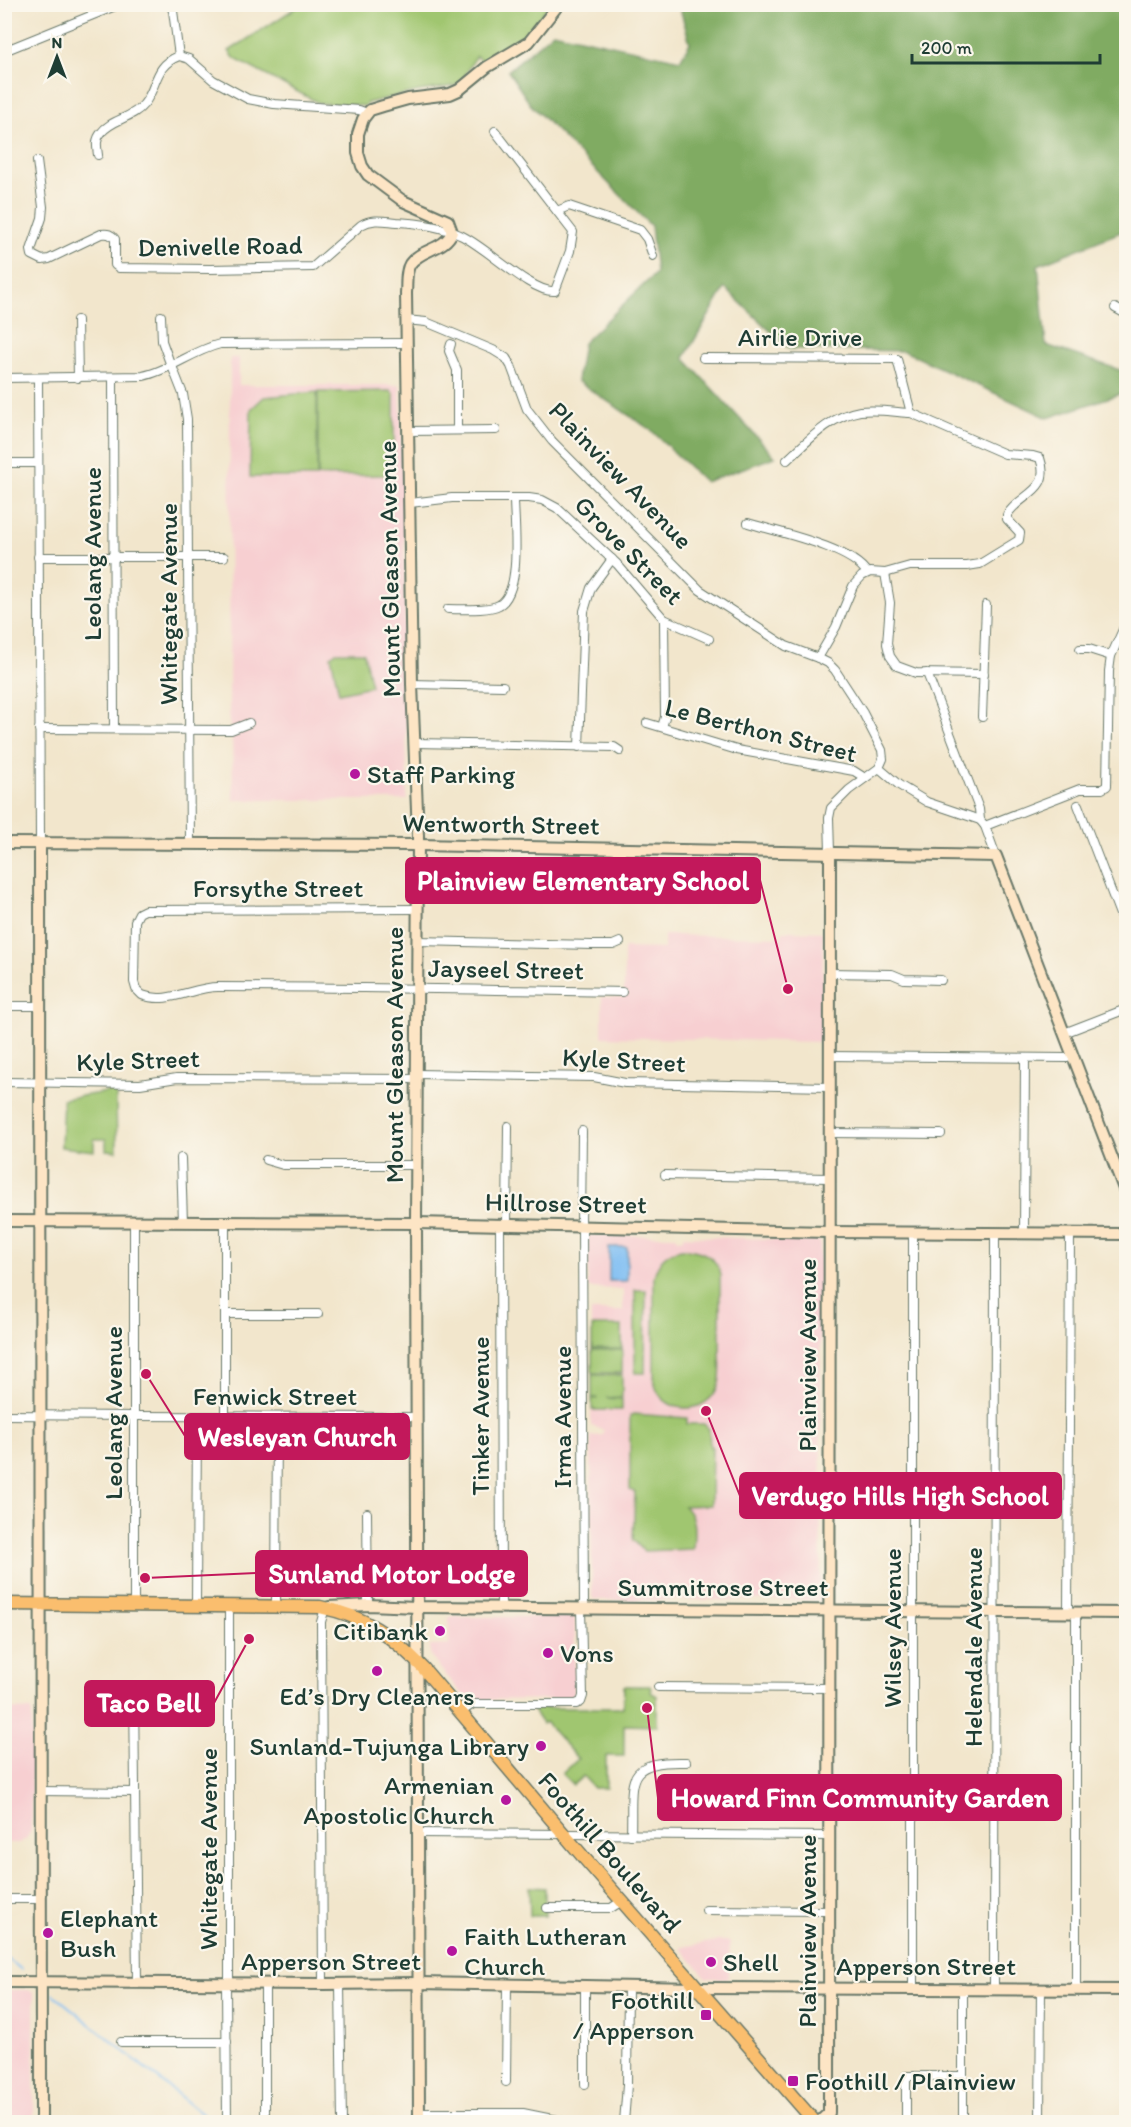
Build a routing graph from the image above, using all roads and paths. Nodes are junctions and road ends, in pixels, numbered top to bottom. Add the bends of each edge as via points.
1 (120, 4) edge
2 (170, 4) edge
3 (559, 4) edge
4 (4, 51) edge
5 (179, 56) junction
6 (367, 113) junction
7 (495, 131) dead end
8 (98, 155) dead end
9 (37, 161) dead end
10 (557, 211) junction
11 (452, 232) junction
12 (653, 256) dead end
13 (1115, 308) dead end
14 (1126, 314) edge
15 (162, 316) dead end
16 (78, 320) dead end
17 (406, 320) junction
18 (407, 343) junction
19 (451, 344) dead end
20 (703, 358) dead end
21 (172, 366) junction
22 (4, 378) edge
23 (38, 378) junction
24 (78, 378) junction
25 (113, 378) junction
26 (911, 413) junction
27 (457, 430) junction
28 (495, 430) dead end
29 (409, 431) junction
30 (788, 460) dead end
31 (4, 463) edge
32 (37, 463) junction
33 (514, 498) junction
34 (410, 503) junction
35 (748, 523) dead end
36 (38, 557) junction
37 (113, 557) junction
38 (189, 557) junction
39 (224, 557) dead end
40 (612, 560) junction
41 (867, 573) junction
42 (885, 573) junction
43 (986, 605) dead end
44 (448, 609) dead end
45 (664, 619) junction
46 (1126, 623) edge
47 (709, 639) dead end
48 (1080, 649) dead end
49 (1111, 656) junction
50 (818, 658) junction
51 (927, 673) junction
52 (984, 674) junction
53 (412, 684) junction
54 (504, 686) dead end
55 (982, 717) dead end
56 (249, 723) dead end
57 (647, 723) dead end
58 (662, 727) junction
59 (39, 729) junction
60 (114, 729) junction
61 (190, 729) junction
62 (416, 743) junction
63 (579, 747) junction
64 (620, 751) dead end
65 (879, 768) junction
66 (865, 778) junction
67 (1078, 805) dead end
68 (982, 823) junction
69 (4, 843) edge
70 (40, 843) junction
71 (190, 844) junction
72 (418, 844) junction
73 (830, 852) junction
74 (996, 856) junction
75 (418, 909) junction
76 (1126, 930) edge
77 (417, 941) junction
78 (620, 942) dead end
79 (829, 973) junction
80 (941, 980) dead end
81 (417, 988) junction
82 (622, 992) dead end
83 (140, 993) joint
84 (4, 1006) edge
85 (40, 1006) junction
86 (1126, 1009) edge
87 (1064, 1033) junction
88 (829, 1056) junction
89 (1073, 1056) junction
90 (1025, 1059) junction
91 (417, 1077) junction
92 (4, 1082) edge
93 (41, 1082) junction
94 (829, 1087) junction
95 (508, 1126) dead end
96 (582, 1131) dead end
97 (830, 1133) junction
98 (941, 1134) dead end
99 (181, 1158) dead end
100 (266, 1160) dead end
101 (416, 1165) junction
102 (665, 1175) dead end
103 (830, 1178) junction
104 (1126, 1194) edge
105 (4, 1221) edge
106 (41, 1222) junction
107 (134, 1222) junction
108 (183, 1222) junction
109 (225, 1222) junction
110 (416, 1223) junction
111 (504, 1224) junction
112 (581, 1226) junction
113 (829, 1232) junction
114 (913, 1233) junction
115 (995, 1233) junction
116 (1024, 1233) junction
117 (1070, 1234) junction
118 (1126, 1234) edge
119 (225, 1314) junction
120 (318, 1314) dead end
121 (4, 1415) edge
122 (40, 1415) junction
123 (134, 1416) junction
124 (416, 1417) junction
125 (197, 1418) junction
126 (225, 1418) junction
127 (276, 1418) junction
128 (368, 1513) dead end
129 (4, 1605) edge
130 (40, 1605) junction
131 (134, 1605) junction
132 (368, 1605) junction
133 (196, 1606) junction
134 (229, 1606) junction
135 (276, 1606) junction
136 (323, 1607) junction
137 (417, 1607) junction
138 (501, 1608) junction
139 (583, 1608) junction
140 (829, 1610) junction
141 (913, 1611) junction
142 (994, 1612) junction
143 (1072, 1612) junction
144 (1126, 1613) edge
145 (416, 1662) junction
146 (658, 1687) dead end
147 (830, 1688) junction
148 (134, 1689) dead end
149 (461, 1712) junction
150 (686, 1762) dead end
151 (40, 1791) junction
152 (135, 1792) junction
153 (417, 1833) junction
154 (564, 1834) junction
155 (631, 1835) junction
156 (830, 1836) junction
157 (4, 1899) edge
158 (41, 1899) junction
159 (622, 1901) junction
160 (547, 1908) dead end
161 (706, 1910) dead end
162 (829, 1911) junction
163 (4, 1982) edge
164 (41, 1983) junction
165 (137, 1983) junction
166 (418, 1983) junction
167 (227, 1984) junction
168 (265, 1984) junction
169 (323, 1984) junction
170 (340, 1984) junction
171 (507, 1985) junction
172 (585, 1986) junction
173 (628, 1987) junction
174 (698, 1988) junction
175 (829, 1988) junction
176 (913, 1988) junction
177 (963, 1988) junction
178 (994, 1989) junction
179 (1041, 1989) junction
180 (1076, 1989) junction
181 (1126, 1990) edge
182 (121, 2042) dead end
183 (227, 2042) junction
184 (963, 2076) junction
185 (506, 2082) dead end
186 (585, 2084) dead end
187 (419, 2118) edge
188 (40, 2122) edge
189 (227, 2122) edge
190 (264, 2122) edge
191 (342, 2122) edge
192 (567, 2122) edge
193 (624, 2122) edge
194 (817, 2122) edge
195 (906, 2122) edge
196 (963, 2122) edge
197 (1040, 2122) edge

1 - 4 street
2 - 5 street
3 - 6 street via 529,42 487,66 459,90 408,99
5 - 6 street via 248,99
5 - 8 street via 162,68 141,108 100,134 96,143
6 - 11 street via 357,144 359,160 368,175 403,201 448,221
7 - 10 street
9 - 11 street, Denivelle Road via 43,207 31,250 32,255 42,260 106,233 115,239 114,261 118,268 313,267 369,221 411,223
10 - 11 street via 571,227 573,237 557,288 551,292
10 - 12 street via 575,207 640,230
11 - 17 street, Mount Gleason Avenue via 445,242 409,266
13 - 14 street
15 - 21 street, Whitegate Avenue via 162,341
16 - 24 street
17 - 18 street, Mount Gleason Avenue
17 - 50 street, Plainview Avenue via 426,322 506,358 527,409 552,441 700,590 786,646
18 - 21 street via 220,344
18 - 29 street, Mount Gleason Avenue
19 - 27 street via 449,351 457,370
20 - 26 street, Airlie Drive via 897,359
21 - 25 street via 143,376
21 - 38 street, Whitegate Avenue via 188,419
22 - 23 street
23 - 24 street
23 - 32 street
24 - 25 street
25 - 37 street, Leolang Avenue
26 - 30 street via 861,411 845,416 818,432
26 - 42 street via 1005,454 1038,457 1043,476 1037,489 1013,505 1006,515 1020,532 1018,540 984,562 967,566 910,566
27 - 28 street
27 - 29 street
29 - 34 street, Mount Gleason Avenue
31 - 32 street
32 - 36 street
33 - 34 street, Grove Street
33 - 40 street, Grove Street via 535,498 552,505
33 - 44 street via 515,570 507,599 495,607
34 - 53 street, Mount Gleason Avenue
35 - 41 street via 818,543 854,560
36 - 37 street
36 - 59 street
37 - 38 street
37 - 60 street, Leolang Avenue
38 - 39 street
38 - 61 street, Whitegate Avenue
40 - 45 street, Grove Street
40 - 63 street via 591,588 584,611
41 - 42 street
41 - 50 street via 855,583
42 - 51 street via 890,603 886,639 890,657 898,667
43 - 52 street
45 - 47 street, Grove Street
45 - 58 street
46 - 49 street
48 - 49 street
49 - 68 street via 1107,786 1080,789
50 - 65 street via 835,670 863,713 882,752
51 - 52 street
51 - 68 street
52 - 55 street
53 - 54 street
53 - 62 street, Mount Gleason Avenue
56 - 61 street via 231,730
57 - 58 street, Le Berthon Street
58 - 66 street, Le Berthon Street via 737,750 854,771
59 - 60 street
59 - 70 street
60 - 61 street
61 - 71 street, Whitegate Avenue
62 - 63 street
62 - 72 street, Mount Gleason Avenue
63 - 64 street via 614,747
65 - 66 street, Plainview Avenue
65 - 68 street, Le Berthon Street via 927,802
66 - 73 street, Plainview Avenue via 831,808
67 - 76 street
68 - 74 street
69 - 70 street, Wentworth Street
70 - 71 street, Wentworth Street
70 - 85 street
71 - 72 street, Wentworth Street
72 - 73 street, Wentworth Street
72 - 75 street, Mount Gleason Avenue
73 - 74 street, Wentworth Street
73 - 79 street, Plainview Avenue
74 - 87 street
75 - 77 street, Mount Gleason Avenue
75 - 83 street, Forsythe Street via 148,909 139,913 134,924 134,982
77 - 78 street via 603,945
77 - 81 street, Mount Gleason Avenue
79 - 80 street
79 - 88 street, Plainview Avenue
81 - 82 street, Jayseel Street
81 - 83 street, Jayseel Street via 214,987 169,998 150,998
81 - 91 street, Mount Gleason Avenue
84 - 85 street
85 - 93 street
86 - 87 street
87 - 89 street
88 - 90 street
88 - 94 street, Plainview Avenue
89 - 90 street
89 - 104 street
90 - 116 street
91 - 93 street, Kyle Street via 177,1078 140,1084
91 - 94 street, Kyle Street via 594,1077 625,1083
91 - 101 street, Mount Gleason Avenue
92 - 93 street, Kyle Street
93 - 106 street
94 - 97 street, Plainview Avenue
95 - 111 street, Tinker Avenue
96 - 112 street, Irma Avenue
97 - 98 street
97 - 103 street, Plainview Avenue
99 - 108 street
100 - 101 street via 283,1165
101 - 110 street, Mount Gleason Avenue
102 - 103 street
103 - 113 street, Plainview Avenue
105 - 106 street, Hillrose Street
106 - 107 street, Hillrose Street
106 - 122 street
107 - 108 street, Hillrose Street
107 - 123 street, Leolang Avenue
108 - 109 street, Hillrose Street
109 - 110 street, Hillrose Street
109 - 119 street
110 - 111 street, Hillrose Street
110 - 124 street, Mount Gleason Avenue
111 - 112 street, Hillrose Street
111 - 138 street, Tinker Avenue
112 - 113 street, Hillrose Street
112 - 139 street, Irma Avenue
113 - 114 street, Hillrose Street
113 - 140 street, Plainview Avenue
114 - 115 street, Hillrose Street
114 - 141 street, Wilsey Avenue
115 - 116 street, Hillrose Street
115 - 142 street, Helendale Avenue
116 - 117 street, Hillrose Street
117 - 118 street, Hillrose Street
117 - 143 street
119 - 120 street
119 - 126 street
121 - 122 street, Fenwick Street
122 - 123 street, Fenwick Street
122 - 130 street
123 - 125 street, Fenwick Street
123 - 131 street, Leolang Avenue
124 - 127 street, Fenwick Street
124 - 137 street, Mount Gleason Avenue
125 - 126 street, Fenwick Street
125 - 133 street
126 - 127 street, Fenwick Street
127 - 135 street
128 - 132 street
129 - 130 main road, Foothill Boulevard
130 - 131 main road, Foothill Boulevard
130 - 151 street
131 - 133 main road, Foothill Boulevard
132 - 136 street, Summitrose Street
132 - 137 street, Summitrose Street
133 - 134 main road, Foothill Boulevard
134 - 135 main road, Foothill Boulevard
134 - 167 street, Whitegate Avenue
135 - 136 main road, Foothill Boulevard
136 - 145 main road, Foothill Boulevard via 369,1623
136 - 169 street
137 - 138 street, Summitrose Street
137 - 145 street, Mount Gleason Avenue
138 - 139 street, Summitrose Street
139 - 140 street, Summitrose Street
139 - 149 street, Irma Avenue via 581,1702 473,1704
140 - 141 street, Summitrose Street
140 - 147 street, Plainview Avenue
141 - 142 street, Summitrose Street
141 - 176 street, Wilsey Avenue
142 - 143 street, Summitrose Street
142 - 178 street, Helendale Avenue
143 - 144 street, Summitrose Street
143 - 180 street
145 - 149 main road, Foothill Boulevard
145 - 153 street, Mount Gleason Avenue
146 - 147 street
147 - 156 street, Plainview Avenue
148 - 152 street
149 - 154 main road, Foothill Boulevard
150 - 155 street via 658,1762 646,1765 637,1774 632,1788
151 - 152 street
151 - 158 street
152 - 165 street
153 - 154 street
153 - 166 street, Mount Gleason Avenue
154 - 155 street
154 - 159 main road, Foothill Boulevard
155 - 156 street
156 - 162 street, Plainview Avenue
157 - 158 street
158 - 164 street
159 - 160 street via 612,1908
159 - 174 main road, Foothill Boulevard
161 - 162 street
162 - 175 street, Plainview Avenue
163 - 164 street, Apperson Street
164 - 165 street, Apperson Street
164 - 188 street
165 - 167 street, Apperson Street
166 - 170 street, Apperson Street
166 - 171 street, Apperson Street
166 - 187 street, Mount Gleason Avenue
167 - 168 street, Apperson Street
167 - 183 street, Whitegate Avenue
168 - 169 street, Apperson Street
168 - 190 street
169 - 170 street, Apperson Street
170 - 191 street
171 - 172 street, Apperson Street
171 - 185 street
172 - 173 street, Apperson Street
172 - 186 street
173 - 174 street, Apperson Street
173 - 193 street
174 - 175 street, Apperson Street
174 - 194 main road, Foothill Boulevard
175 - 176 street, Apperson Street
175 - 194 street, Plainview Avenue via 829,2113
176 - 177 street, Apperson Street
177 - 178 street, Apperson Street
177 - 184 street
178 - 179 street, Apperson Street
179 - 180 street, Apperson Street
179 - 197 street
180 - 181 street, Apperson Street
182 - 183 street
183 - 189 street, Whitegate Avenue
184 - 195 street via 906,2076
184 - 196 street
187 - 192 street via 523,2113

